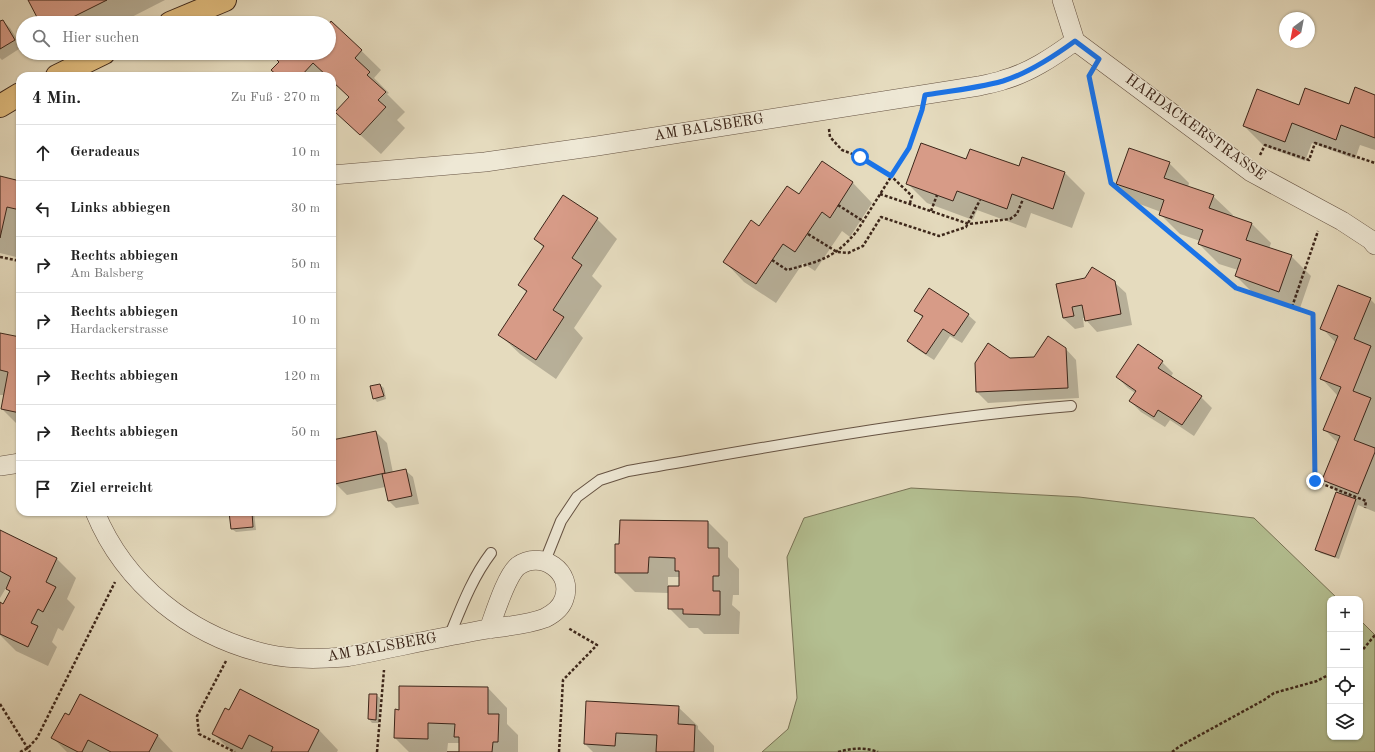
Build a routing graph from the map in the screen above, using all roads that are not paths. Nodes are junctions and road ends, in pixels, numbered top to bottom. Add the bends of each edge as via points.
1 (225, 0) edge
2 (1062, 0) edge
3 (187, 16) edge
4 (1075, 41) junction
5 (90, 60) edge
6 (65, 72) edge
7 (16, 96) edge
8 (0, 106) edge
9 (336, 175) edge
10 (1375, 245) edge
11 (1071, 406) dead end
12 (16, 464) edge
13 (0, 466) edge
14 (97, 516) edge
15 (491, 553) dead end
16 (545, 561) junction
17 (489, 629) junction
18 (449, 637) junction

1 - 3 main road
2 - 4 street
4 - 9 street, AM BALSBERG via 1052,58 1004,80 978,86 485,162
4 - 10 street, HARDACKERSTRASSE via 1251,172 1342,221
5 - 6 main road
7 - 8 main road
11 - 16 lane via 922,422 628,471 600,480 577,497 561,522
12 - 13 street
14 - 18 street, AM BALSBERG via 116,552 154,596 190,624 239,646 268,654 326,659
15 - 18 lane via 474,579
16 - 17 street via 535,560 517,567 507,583
16 - 17 street, AM BALSBERG via 560,572 565,581 564,600 559,608 543,618
17 - 18 street, AM BALSBERG

